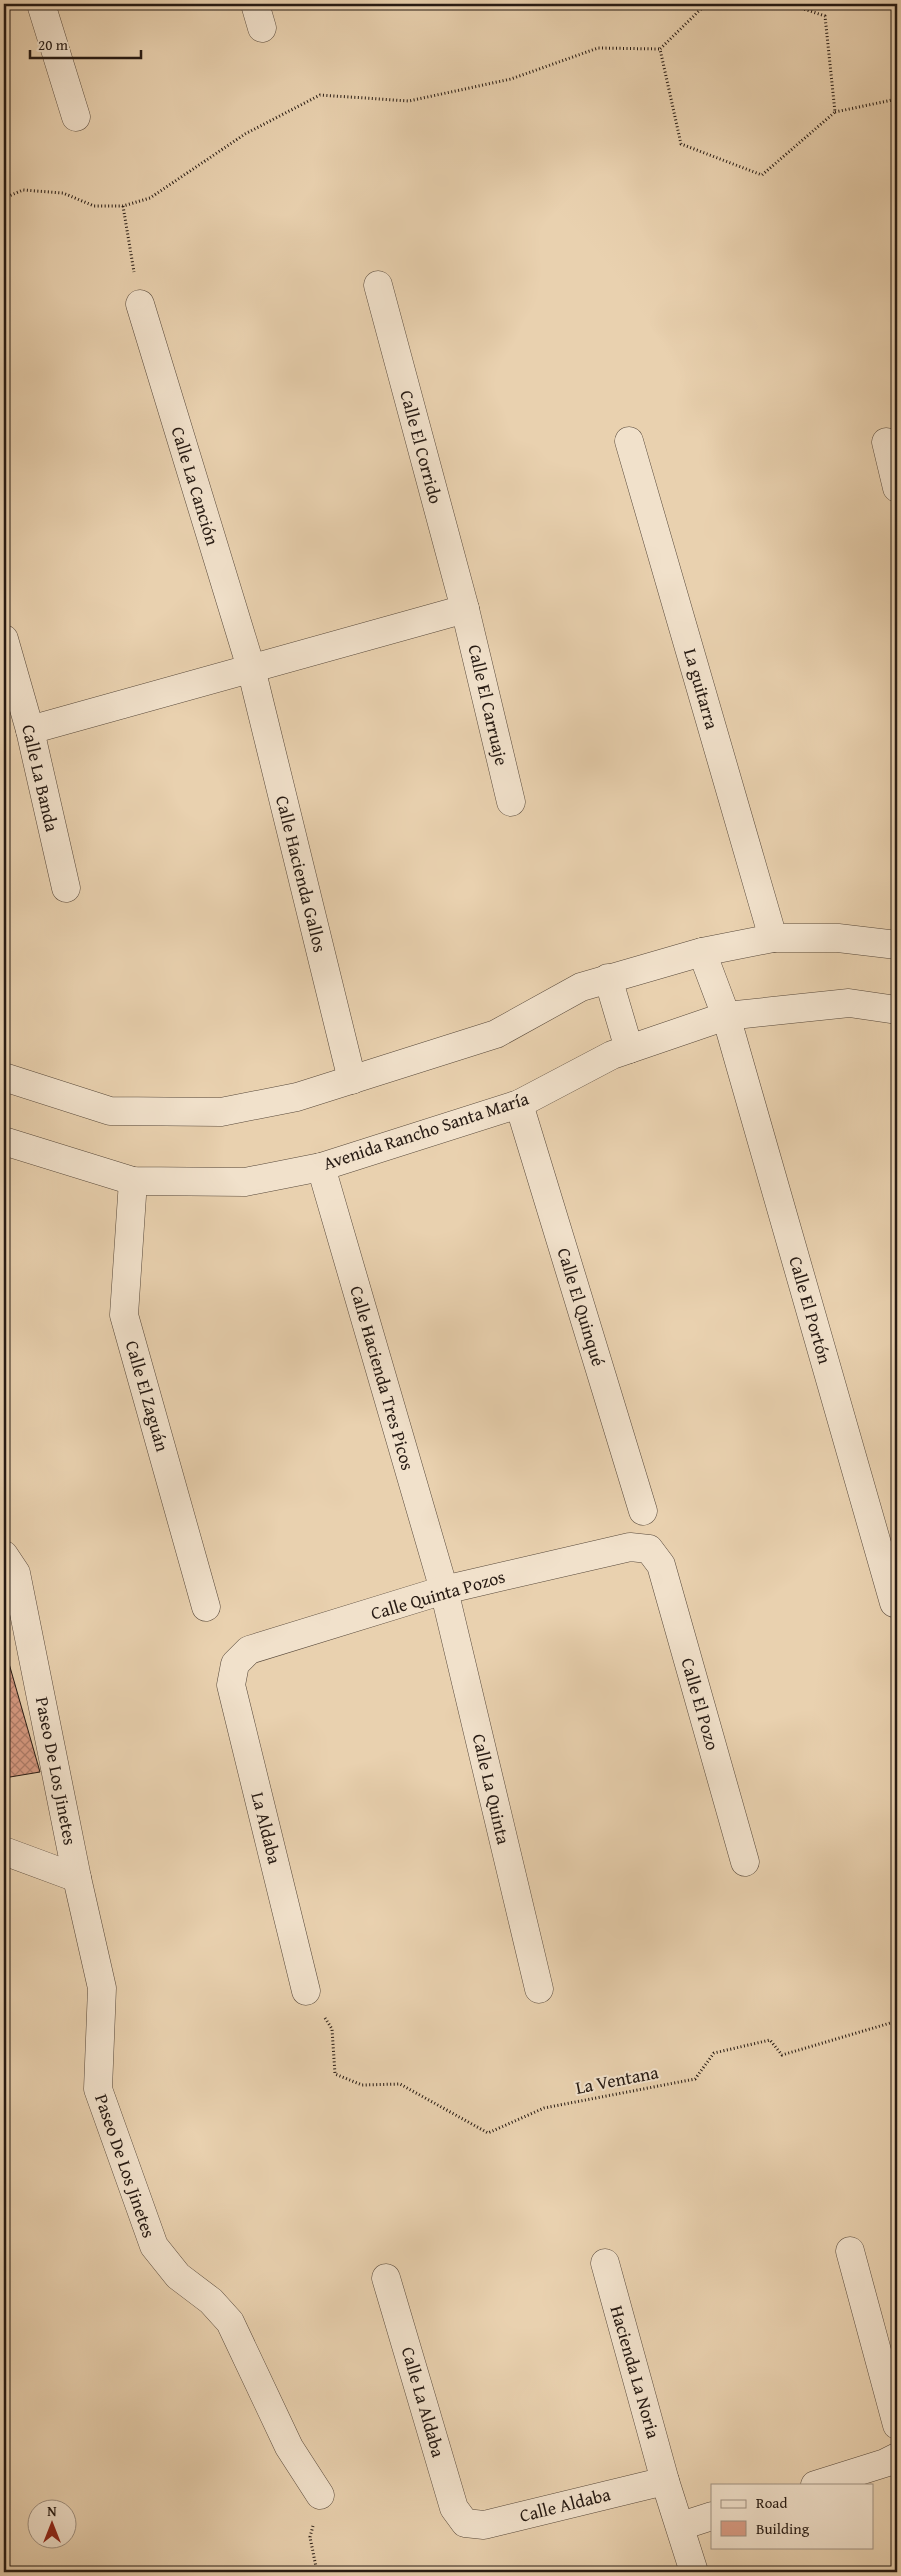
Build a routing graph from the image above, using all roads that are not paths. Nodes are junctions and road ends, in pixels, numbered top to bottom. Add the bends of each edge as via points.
1 (42, 4) edge
2 (76, 117) dead end
3 (378, 285) dead end
4 (140, 304) road end
5 (629, 441) dead end
6 (886, 442) dead end
7 (897, 488) edge
8 (465, 609) junction
9 (4, 639) edge
10 (251, 668) junction
11 (30, 730) junction
12 (511, 802) dead end
13 (66, 888) dead end
14 (773, 938) junction
15 (897, 945) edge
16 (702, 952) junction
17 (608, 978) junction
18 (897, 1010) edge
19 (726, 1016) junction
20 (628, 1049) junction
21 (4, 1077) edge
22 (352, 1080) junction
23 (519, 1104) junction
24 (4, 1140) edge
25 (321, 1167) junction
26 (133, 1181) junction
27 (643, 1511) dead end
28 (649, 1549) joint
29 (4, 1555) edge
30 (444, 1590) junction
31 (894, 1603) dead end
32 (206, 1607) dead end
33 (235, 1664) joint
34 (4, 1851) edge
35 (745, 1862) dead end
36 (77, 1878) junction
37 (539, 1989) dead end
38 (306, 1990) road end
39 (850, 2251) dead end
40 (605, 2263) dead end
41 (386, 2278) dead end
42 (897, 2426) edge
43 (897, 2457) edge
44 (665, 2481) junction
45 (818, 2484) edge
46 (320, 2495) road end
47 (711, 2516) edge
48 (465, 2523) joint
49 (680, 2526) junction
50 (694, 2572) edge

1 - 2 street
3 - 8 street, Calle El Corrido
4 - 10 street, Calle La Canción
5 - 14 street, La guitarra
6 - 7 street
8 - 10 street
8 - 12 street, Calle El Carruaje
9 - 11 street, Calle La Banda
10 - 11 street
10 - 22 street, Calle Hacienda Gallos
11 - 13 street, Calle La Banda
14 - 15 street via 838,938
14 - 16 street
16 - 17 street
16 - 19 street, Calle El Portón
17 - 20 street
17 - 22 street via 581,988 496,1034
18 - 19 street, Avenida Rancho Santa María via 849,1003
19 - 20 street, Avenida Rancho Santa María
19 - 31 street, Calle El Portón
20 - 23 street, Avenida Rancho Santa María
21 - 22 street via 110,1111 221,1112 297,1097
23 - 25 street, Avenida Rancho Santa María
23 - 27 street, Calle El Quinqué
24 - 26 street, Avenida Rancho Santa María
25 - 26 street, Avenida Rancho Santa María via 245,1182
25 - 30 street, Calle Hacienda Tres Picos
26 - 32 street, Calle El Zaguán via 124,1315
28 - 30 street, Calle Quinta Pozos via 630,1547
28 - 35 street, Calle El Pozo via 661,1564
29 - 36 street, Paseo De Los Jinetes via 16,1572
30 - 33 street, Calle Quinta Pozos via 249,1650
30 - 37 street, Calle La Quinta
33 - 38 street, La Aldaba via 231,1685
34 - 36 street
36 - 46 street, Paseo De Los Jinetes via 102,1988 98,2089 154,2246 178,2276 211,2301 230,2322 289,2447
39 - 42 street
40 - 44 street, Hacienda La Noria
41 - 48 street, Calle La Aldaba via 454,2508
43 - 45 street
44 - 48 street, Calle Aldaba via 484,2525
44 - 49 street, Hacienda La Noria
47 - 49 street
49 - 50 street, Hacienda La Noria

